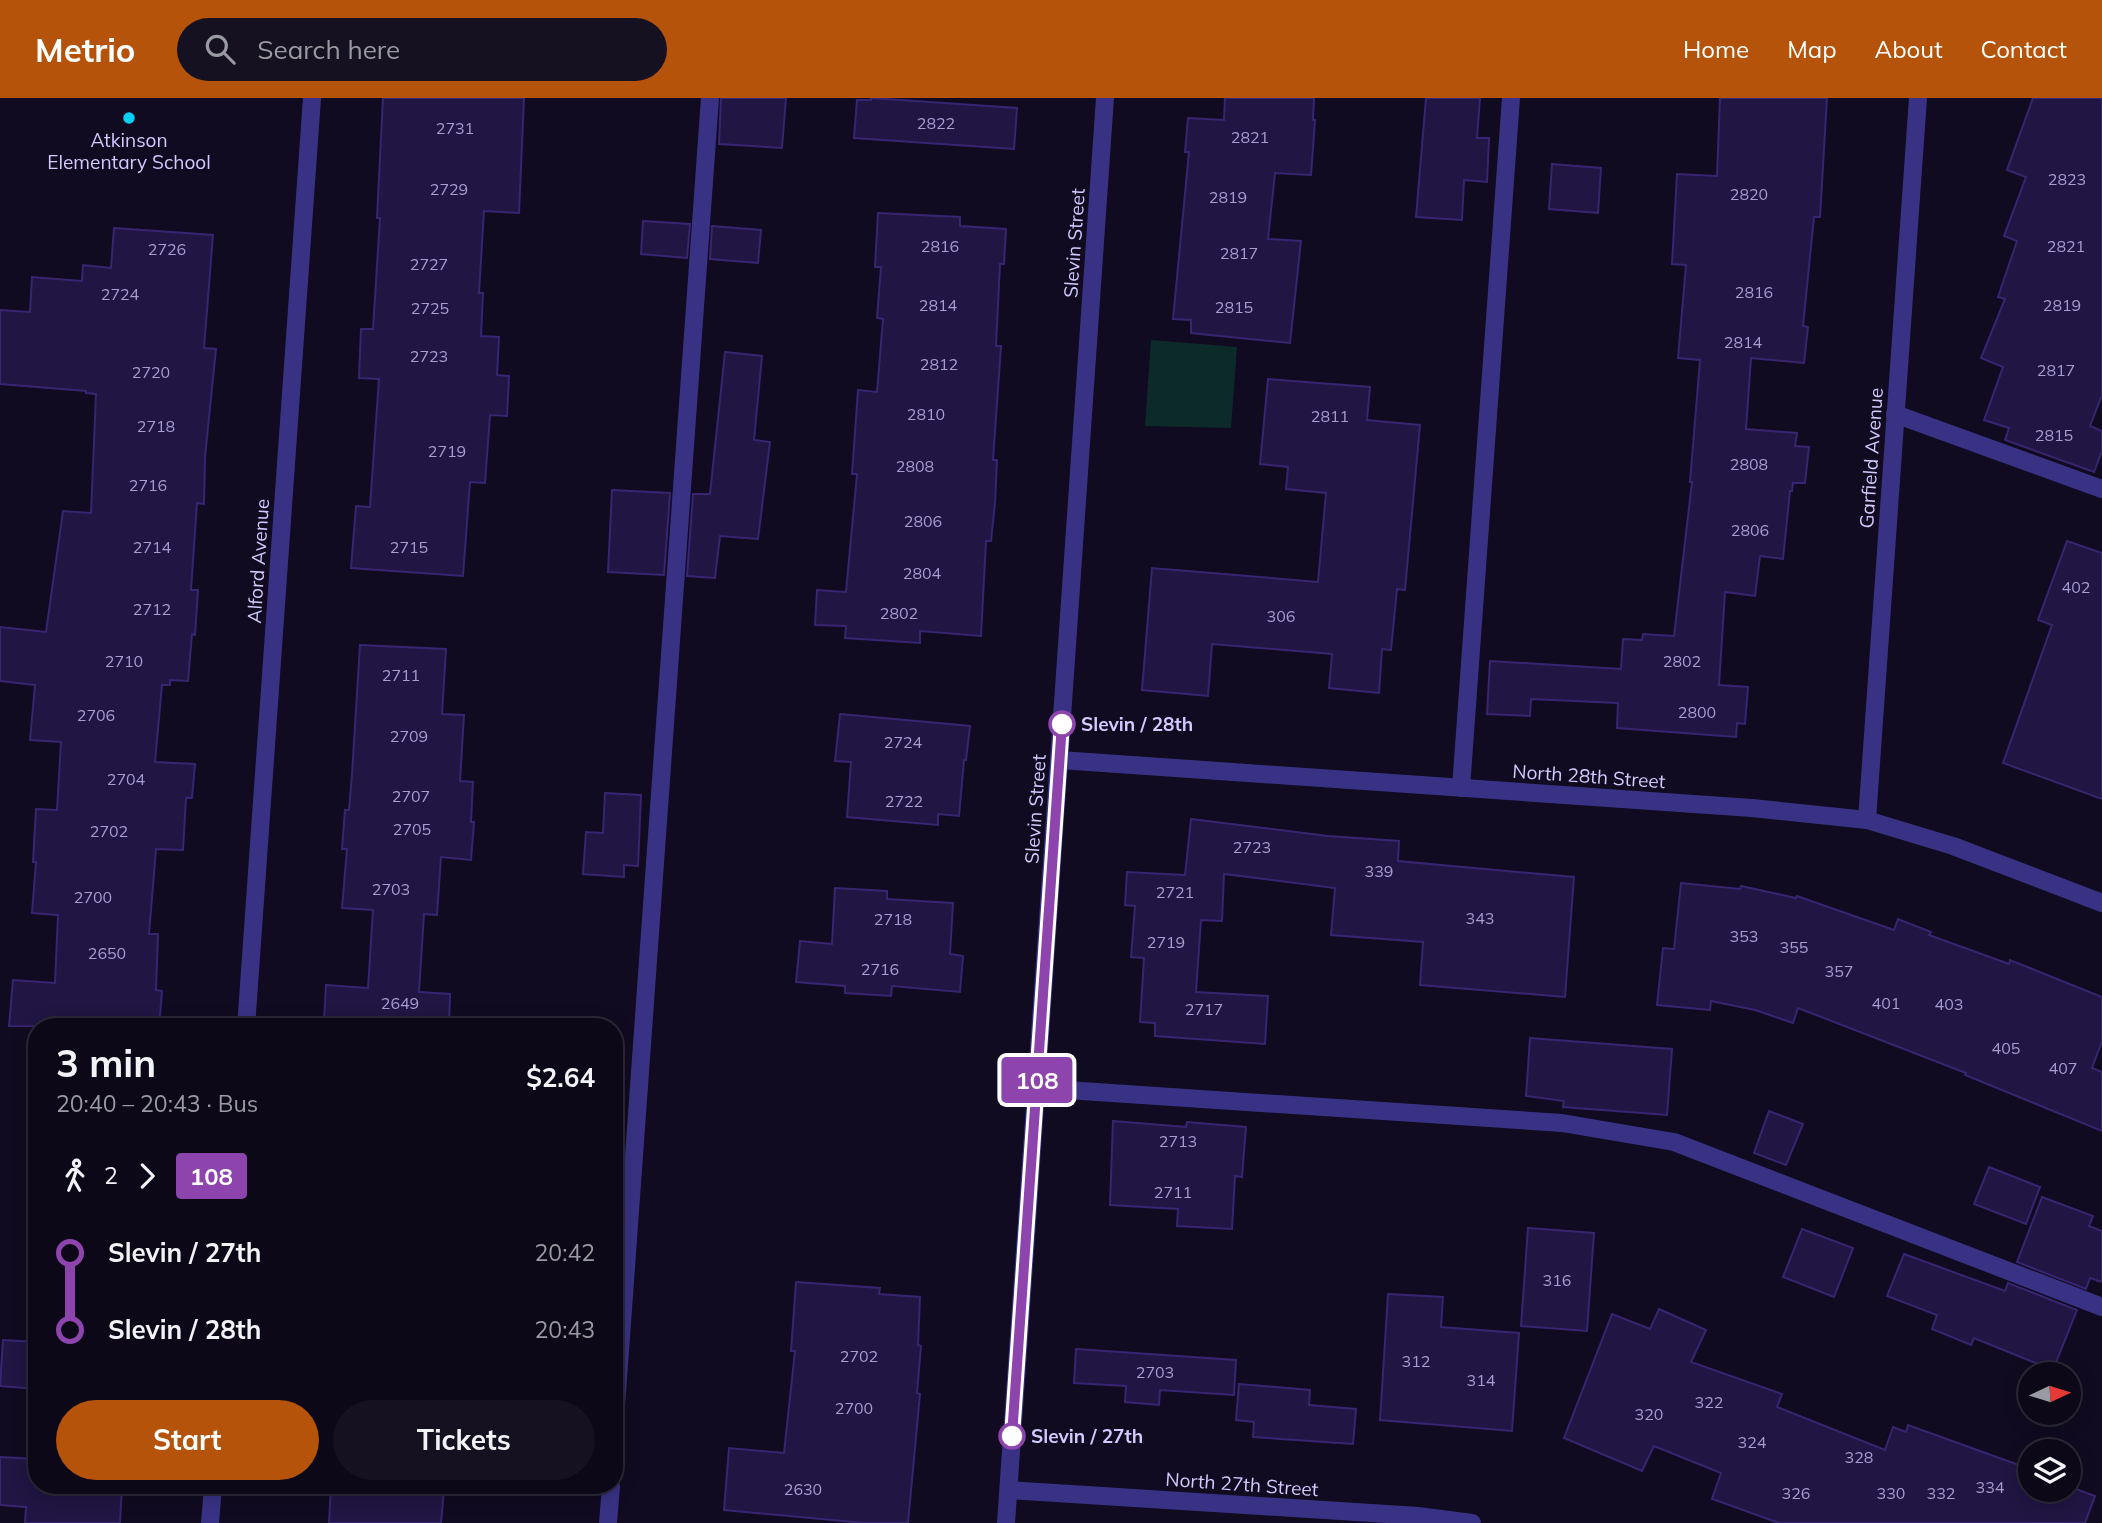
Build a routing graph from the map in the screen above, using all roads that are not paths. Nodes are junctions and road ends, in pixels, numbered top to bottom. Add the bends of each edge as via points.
1 (312, 98) edge
2 (710, 98) edge
3 (1105, 98) edge
4 (1511, 98) edge
5 (1918, 98) edge
6 (1895, 414) junction
7 (2102, 489) edge
8 (1060, 760) junction
9 (1461, 788) junction
10 (1867, 820) junction
11 (2102, 903) edge
12 (247, 1018) edge
13 (1037, 1088) junction
14 (2102, 1307) edge
15 (623, 1309) edge
16 (1009, 1490) junction
17 (213, 1494) edge
18 (610, 1494) edge
19 (211, 1523) edge
20 (608, 1523) edge
21 (1006, 1523) edge
22 (1472, 1523) edge

1 - 12 street, Alford Avenue
2 - 15 street
3 - 8 street, Slevin Street
4 - 9 street
5 - 6 street, Garfield Avenue
6 - 7 street
6 - 10 street, Garfield Avenue
8 - 9 street, North 28th Street
8 - 13 street, Slevin Street
9 - 10 street, North 28th Street
10 - 11 street, North 28th Street via 1953,846
13 - 14 street via 1562,1123 1674,1142
13 - 16 street, Slevin Street
16 - 21 street, Slevin Street
16 - 22 street, North 27th Street
17 - 19 street
18 - 20 street

